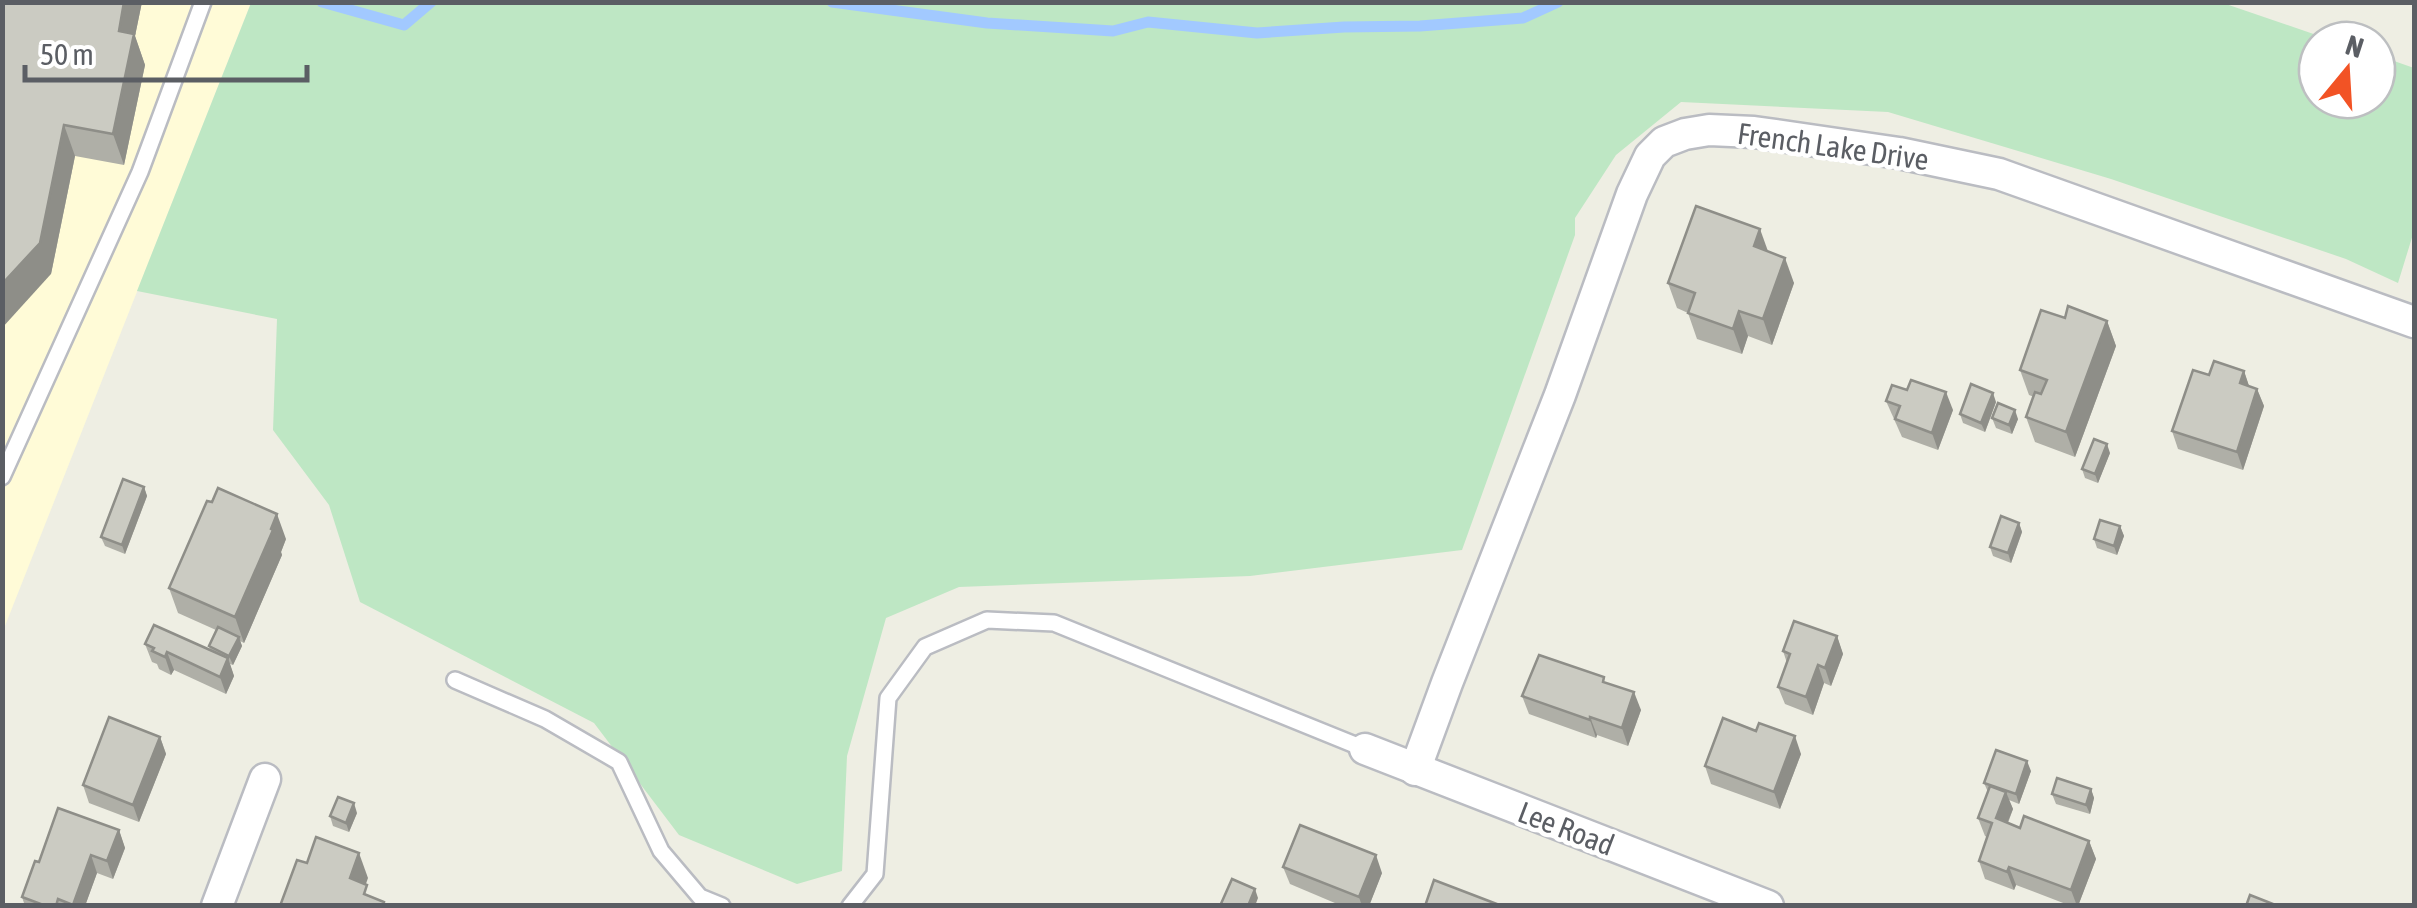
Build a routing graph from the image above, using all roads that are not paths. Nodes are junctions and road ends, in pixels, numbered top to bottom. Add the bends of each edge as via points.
1 (202, 2) edge
2 (2414, 322) edge
3 (2, 477) edge
4 (455, 680) dead end
5 (1365, 749) joint
6 (1415, 770) junction
7 (264, 779) dead end
8 (217, 906) edge
9 (722, 906) edge
10 (850, 906) edge
11 (1768, 906) edge

1 - 3 lane via 140,172
2 - 6 street, French Lake Drive via 2000,174 1754,132 1709,130 1664,142 1632,194
4 - 9 lane via 619,762 661,851 700,897
5 - 6 street, Lee Road
5 - 10 lane via 1054,623 987,620 925,647 888,698 875,874
6 - 11 street, Lee Road
7 - 8 street

